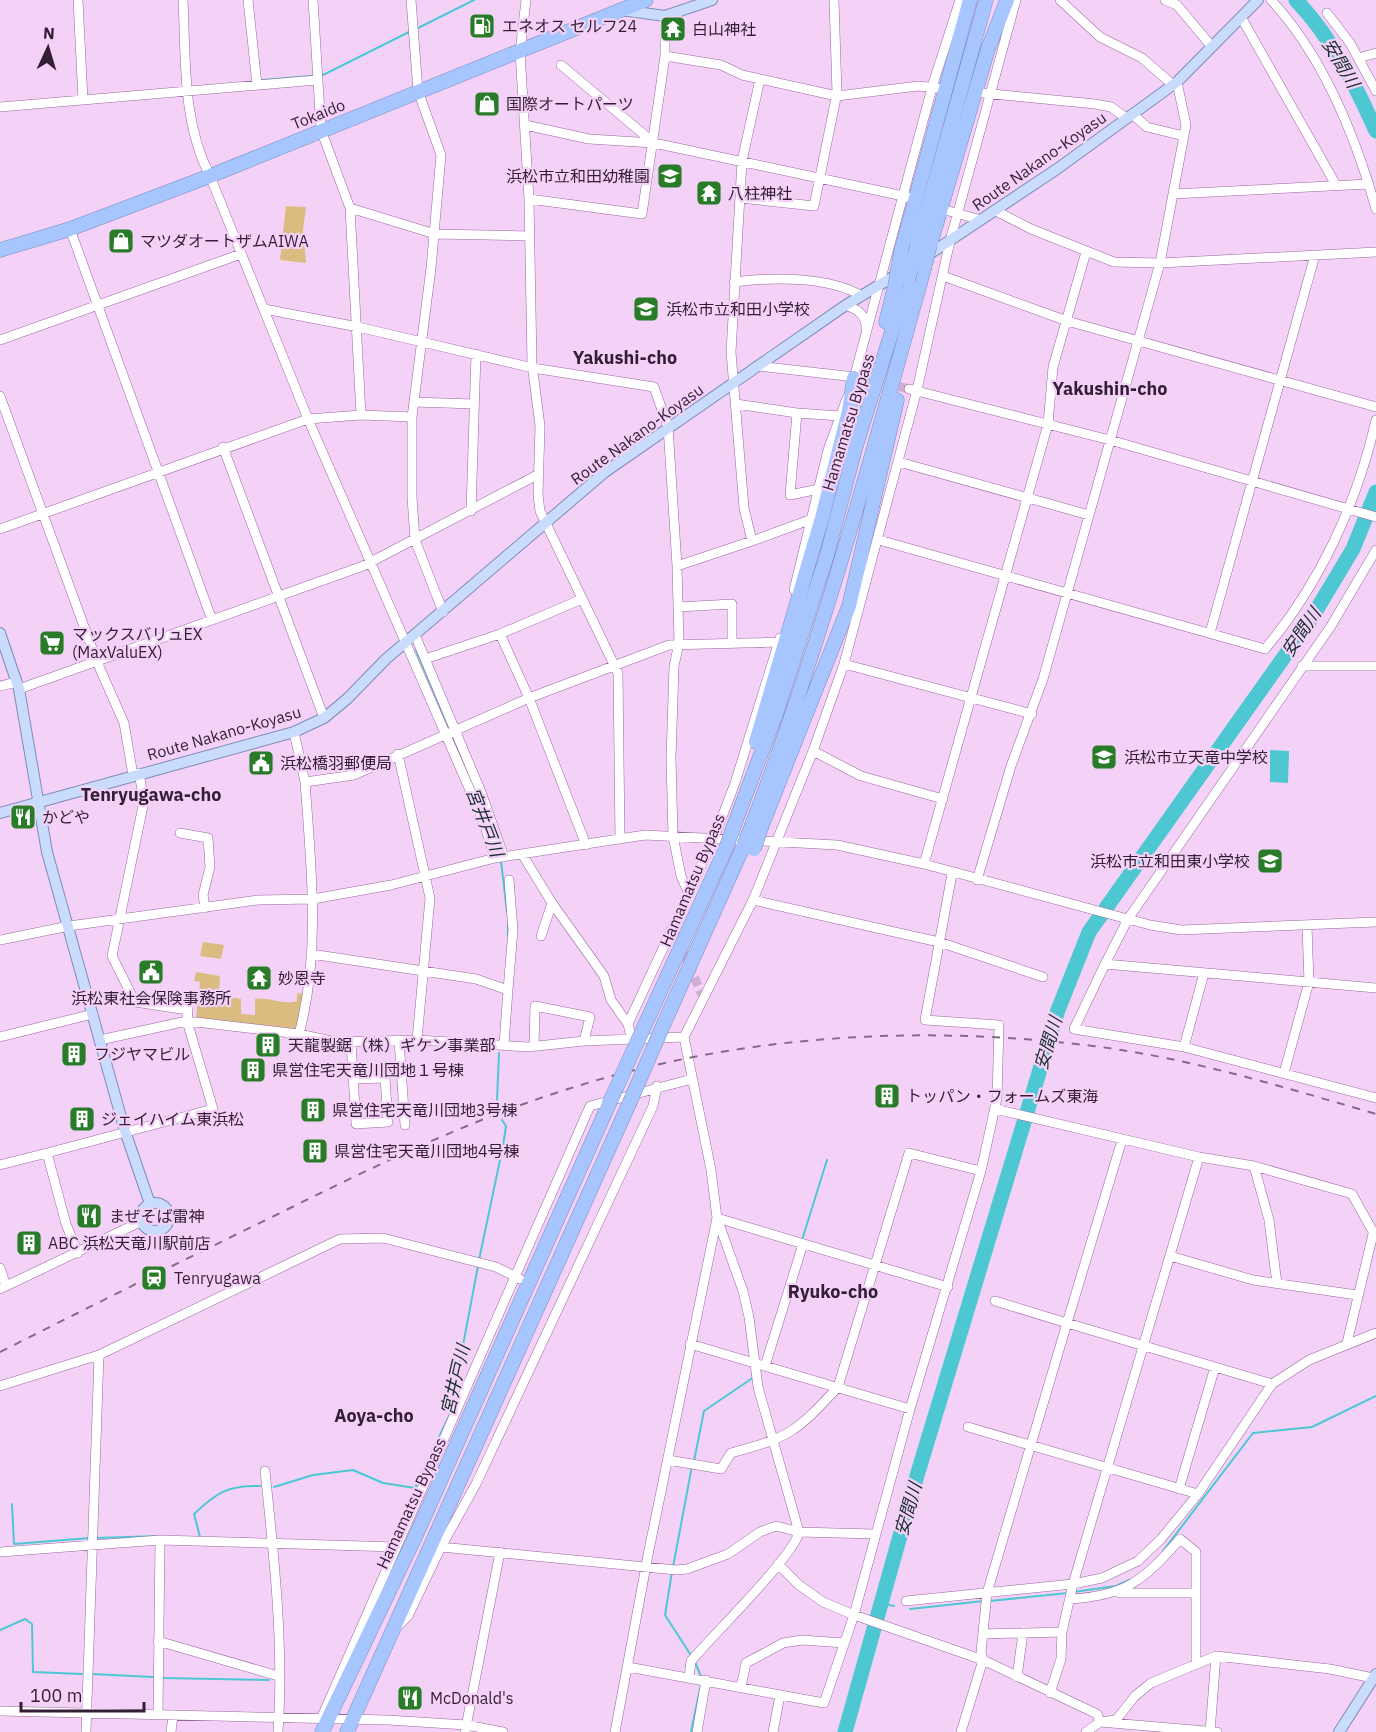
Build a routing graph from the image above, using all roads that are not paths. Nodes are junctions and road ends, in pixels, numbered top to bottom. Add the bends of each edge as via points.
1 (78, 0) edge
2 (183, 0) edge
3 (248, 0) edge
4 (313, 0) edge
5 (411, 0) edge
6 (526, 0) edge
7 (646, 0) edge
8 (712, 0) edge
9 (834, 0) edge
10 (843, 0) edge
11 (960, 0) edge
12 (970, 0) edge
13 (986, 0) edge
14 (1002, 0) edge
15 (1007, 0) edge
16 (1016, 0) edge
17 (1060, 0) edge
18 (1165, 0) edge
19 (1258, 0) edge
20 (1271, 0) edge
21 (621, 10) junction
22 (1327, 13) dead end
23 (665, 16) junction
24 (1241, 17) junction
25 (1212, 47) junction
26 (988, 49) junction
27 (520, 52) junction
28 (1376, 53) edge
29 (665, 56) junction
30 (1358, 58) junction
31 (561, 65) dead end
32 (760, 79) junction
33 (317, 80) junction
34 (1175, 83) junction
35 (257, 85) junction
36 (935, 88) junction
37 (1376, 91) edge
38 (188, 92) junction
39 (418, 92) junction
40 (987, 93) junction
41 (837, 96) junction
42 (83, 100) junction
43 (0, 107) edge
44 (1129, 116) junction
45 (525, 125) junction
46 (321, 130) junction
47 (1184, 136) junction
48 (654, 143) junction
49 (742, 161) junction
50 (210, 176) junction
51 (819, 178) junction
52 (1369, 184) junction
53 (1336, 185) junction
54 (1173, 194) junction
55 (908, 196) junction
56 (740, 198) junction
57 (529, 199) junction
58 (350, 208) junction
59 (1376, 209) edge
60 (945, 210) dead end
61 (996, 211) junction
62 (958, 214) junction
63 (981, 220) junction
64 (70, 229) junction
65 (435, 234) junction
66 (530, 236) junction
67 (950, 241) junction
68 (924, 245) junction
69 (0, 250) edge
70 (1086, 252) junction
71 (1376, 252) edge
72 (241, 254) junction
73 (1315, 255) junction
74 (1160, 263) junction
75 (943, 276) junction
76 (734, 282) junction
77 (894, 283) junction
78 (862, 296) junction
79 (915, 301) junction
80 (98, 304) junction
81 (846, 305) junction
82 (264, 309) junction
83 (1067, 321) junction
84 (355, 326) junction
85 (0, 340) edge
86 (1138, 340) junction
87 (421, 341) junction
88 (866, 341) junction
89 (476, 354) junction
90 (758, 366) junction
91 (533, 368) junction
92 (859, 378) junction
93 (1282, 382) junction
94 (734, 383) junction
95 (913, 389) junction
96 (0, 396) edge
97 (414, 402) junction
98 (474, 404) junction
99 (736, 404) junction
100 (1376, 407) edge
101 (797, 413) junction
102 (361, 415) junction
103 (840, 416) junction
104 (412, 417) junction
105 (308, 419) junction
106 (1376, 420) edge
107 (1048, 424) junction
108 (668, 427) junction
109 (1110, 440) junction
110 (223, 447) junction
111 (899, 462) junction
112 (157, 471) junction
113 (539, 474) junction
114 (1254, 480) junction
115 (819, 489) junction
116 (1028, 498) junction
117 (1349, 508) junction
118 (471, 511) junction
119 (43, 513) junction
120 (1089, 515) junction
121 (1376, 517) edge
122 (812, 519) junction
123 (547, 523) junction
124 (0, 529) edge
125 (415, 540) junction
126 (879, 540) junction
127 (752, 541) junction
128 (1376, 550) edge
129 (371, 562) junction
130 (677, 566) junction
131 (872, 566) junction
132 (1006, 575) junction
133 (1067, 593) junction
134 (278, 596) junction
135 (582, 599) junction
136 (844, 605) junction
137 (678, 608) junction
138 (443, 612) junction
139 (212, 620) junction
140 (0, 633) edge
141 (1210, 633) junction
142 (500, 634) junction
143 (411, 638) junction
144 (732, 641) junction
145 (778, 642) junction
146 (679, 643) junction
147 (849, 648) junction
148 (426, 659) junction
149 (96, 662) junction
150 (844, 664) junction
151 (1302, 666) junction
152 (1376, 666) edge
153 (616, 667) junction
154 (18, 685) junction
155 (0, 686) edge
156 (529, 698) junction
157 (972, 698) junction
158 (1032, 714) junction
159 (324, 718) junction
160 (294, 732) junction
161 (450, 732) junction
162 (813, 751) junction
163 (398, 754) junction
164 (136, 774) junction
165 (305, 782) junction
166 (943, 799) junction
167 (37, 801) junction
168 (0, 813) edge
169 (732, 823) junction
170 (757, 825) junction
171 (180, 833) dead end
172 (673, 836) junction
173 (620, 839) junction
174 (777, 841) junction
175 (720, 844) junction
176 (586, 845) junction
177 (522, 854) junction
178 (500, 858) junction
179 (924, 864) junction
180 (952, 874) junction
181 (426, 875) junction
182 (509, 880) dead end
183 (977, 880) junction
184 (689, 894) junction
185 (313, 899) junction
186 (753, 900) junction
187 (552, 903) junction
188 (205, 908) junction
189 (1127, 919) junction
190 (120, 920) junction
191 (1376, 922) edge
192 (69, 926) junction
193 (1307, 926) junction
194 (541, 936) dead end
195 (0, 940) edge
196 (939, 942) junction
197 (311, 954) junction
198 (1105, 964) junction
199 (423, 971) junction
200 (1204, 973) junction
201 (1043, 977) dead end
202 (1310, 982) junction
203 (1376, 988) edge
204 (506, 989) junction
205 (93, 1014) junction
206 (187, 1021) junction
207 (628, 1024) junction
208 (299, 1034) junction
209 (0, 1037) edge
210 (631, 1037) junction
211 (684, 1037) junction
212 (100, 1040) junction
213 (399, 1040) junction
214 (417, 1040) junction
215 (584, 1041) junction
216 (351, 1042) junction
217 (504, 1044) junction
218 (534, 1046) junction
219 (1184, 1047) junction
220 (1284, 1073) junction
221 (354, 1079) junction
222 (692, 1079) junction
223 (657, 1086) junction
224 (1376, 1098) edge
225 (995, 1109) junction
226 (405, 1125) dead end
227 (125, 1131) junction
228 (1122, 1140) junction
229 (47, 1153) junction
230 (1199, 1157) junction
231 (0, 1165) edge
232 (1254, 1166) junction
233 (981, 1171) junction
234 (150, 1204) junction
235 (717, 1218) junction
236 (142, 1221) junction
237 (1374, 1235) edge
238 (801, 1243) junction
239 (78, 1253) junction
240 (1170, 1256) junction
241 (1365, 1264) junction
242 (875, 1266) junction
243 (1376, 1266) edge
244 (0, 1268) edge
245 (518, 1278) junction
246 (1277, 1284) junction
247 (948, 1287) junction
248 (3, 1288) edge
249 (552, 1292) dead end
250 (1357, 1295) junction
251 (563, 1297) junction
252 (995, 1301) dead end
253 (1068, 1323) junction
254 (1376, 1333) edge
255 (1347, 1343) junction
256 (690, 1344) junction
257 (1143, 1345) junction
258 (99, 1355) junction
259 (1215, 1367) junction
260 (759, 1368) junction
261 (1272, 1384) junction
262 (0, 1386) edge
263 (838, 1387) junction
264 (910, 1409) junction
265 (968, 1427) dead end
266 (771, 1443) junction
267 (1031, 1446) junction
268 (668, 1460) junction
269 (1107, 1469) junction
270 (265, 1471) dead end
271 (1179, 1490) junction
272 (1198, 1494) junction
273 (800, 1532) junction
274 (875, 1534) junction
275 (92, 1540) junction
276 (160, 1540) junction
277 (272, 1544) junction
278 (396, 1547) junction
279 (441, 1547) junction
280 (0, 1552) edge
281 (500, 1552) junction
282 (778, 1564) junction
283 (646, 1566) junction
284 (1073, 1586) junction
285 (1117, 1593) junction
286 (1195, 1593) junction
287 (987, 1594) junction
288 (1071, 1598) junction
289 (906, 1601) dead end
290 (857, 1616) junction
291 (396, 1628) junction
292 (1062, 1632) junction
293 (1023, 1633) junction
294 (983, 1634) junction
295 (158, 1641) junction
296 (844, 1644) junction
297 (1216, 1656) junction
298 (983, 1660) junction
299 (1196, 1662) junction
300 (628, 1667) junction
301 (278, 1676) junction
302 (1375, 1676) edge
303 (1017, 1677) junction
304 (699, 1679) junction
305 (741, 1687) junction
306 (1050, 1693) junction
307 (780, 1695) junction
308 (0, 1710) edge
309 (86, 1712) junction
310 (158, 1714) junction
311 (173, 1715) junction
312 (279, 1719) junction
313 (1100, 1722) junction
314 (323, 1724) edge
315 (350, 1726) edge
316 (465, 1728) edge
317 (1163, 1730) edge
318 (86, 1732) edge
319 (171, 1732) edge
320 (278, 1732) edge
321 (503, 1732) edge
322 (615, 1732) edge
323 (697, 1732) edge
324 (773, 1732) edge
325 (961, 1732) edge
326 (1086, 1732) edge
327 (1210, 1732) edge
328 (1217, 1732) edge
329 (1339, 1732) edge

1 - 42 street
2 - 38 street
3 - 35 street
4 - 33 street
5 - 39 street
6 - 27 street
7 - 21 highway, Tokaido
8 - 23 main road
9 - 10 street
9 - 41 street
11 - 36 street
12 - 77 highway, bridge
13 - 68 highway, Hamamatsu Bypass
14 - 26 highway
15 - 26 highway, Hamamatsu Bypass
16 - 40 street
17 - 34 street via 1100,37 1142,58
18 - 25 street via 1177,5
19 - 24 main road, Route Nakano-Koyasu
20 - 52 street via 1298,34 1333,93
21 - 23 main road
21 - 27 highway, Tokaido
22 - 30 street
23 - 29 street
24 - 25 main road, Route Nakano-Koyasu
24 - 53 street
25 - 34 main road, Route Nakano-Koyasu
26 - 68 highway, Hamamatsu Bypass
27 - 39 highway, Tokaido
27 - 45 street
28 - 30 street
29 - 32 street via 721,65
29 - 48 street
30 - 37 street
31 - 48 street
32 - 41 street
32 - 49 street
33 - 35 street
33 - 46 street
34 - 44 main road, Route Nakano-Koyasu
34 - 47 street via 1186,124
35 - 38 street
36 - 41 street via 918,86
36 - 55 street
38 - 42 street
38 - 50 street via 192,131
39 - 46 highway, Tokaido
39 - 65 street via 441,155
40 - 44 street via 1095,104
40 - 62 street
41 - 51 street
42 - 43 street
44 - 47 street via 1147,127
44 - 61 main road, Route Nakano-Koyasu
45 - 48 street via 590,139
45 - 57 street
46 - 50 highway, Tokaido
46 - 58 street
47 - 54 street
48 - 49 street
48 - 57 street via 642,214
49 - 51 street
49 - 56 street
50 - 64 highway, Tokaido
50 - 72 street
51 - 55 street
51 - 56 street via 814,206
52 - 53 street
52 - 59 street
53 - 54 street
54 - 74 street
55 - 77 street
56 - 76 street
57 - 66 street
58 - 65 street
58 - 84 street
60 - 62 street
61 - 63 main road, Route Nakano-Koyasu
61 - 70 street
62 - 63 street
62 - 67 street
63 - 67 main road, Route Nakano-Koyasu
64 - 69 highway, Tokaido
64 - 80 street
65 - 66 street
65 - 87 street
66 - 91 street
67 - 75 street
67 - 77 main road, Route Nakano-Koyasu
68 - 77 highway, Hamamatsu Bypass, bridge
68 - 79 highway, Hamamatsu Bypass, bridge via 924,269
70 - 74 street via 1114,262
70 - 83 street
71 - 73 street
72 - 80 street
72 - 82 street
73 - 74 street
73 - 93 street
74 - 86 street
75 - 83 street
75 - 95 street
76 - 78 street via 790,279 852,290
76 - 94 street
77 - 78 main road, Route Nakano-Koyasu
77 - 88 street
77 - 169 highway, Hamamatsu Bypass via 827,555 795,657
78 - 81 main road, Route Nakano-Koyasu
79 - 136 highway via 858,575
79 - 170 highway, Hamamatsu Bypass via 873,455
80 - 85 street
80 - 112 street
81 - 88 street via 864,317
81 - 90 main road, Route Nakano-Koyasu
82 - 84 street
82 - 105 street
83 - 86 street
83 - 107 street via 1053,367
84 - 87 street
84 - 102 street
86 - 93 street
86 - 109 street
87 - 89 street
87 - 97 street
88 - 92 street
89 - 91 street
89 - 98 street
90 - 92 street
90 - 94 main road, Route Nakano-Koyasu
91 - 108 street via 654,387
91 - 113 street via 540,426
92 - 103 street
92 - 169 highway
93 - 100 street
93 - 114 street
94 - 99 street
94 - 108 main road, Route Nakano-Koyasu
95 - 107 street
95 - 111 street
96 - 119 street
97 - 98 street
97 - 104 street
98 - 118 street
99 - 101 street
99 - 127 street via 744,508
101 - 103 street
101 - 115 street via 790,495
102 - 104 street
102 - 105 street
103 - 115 street
104 - 125 street
105 - 110 street
105 - 129 street
106 - 117 street
107 - 109 street
107 - 116 street
108 - 123 main road, Route Nakano-Koyasu via 605,472
108 - 130 street
109 - 114 street
109 - 120 street
110 - 112 street
110 - 134 street
111 - 116 street
111 - 126 street
112 - 119 street
112 - 139 street
113 - 118 street
113 - 123 street via 540,512
114 - 117 street
114 - 141 street
115 - 122 street
116 - 120 street
116 - 132 street
117 - 121 street
117 - 141 street via 1316,576 1264,649
118 - 125 street
119 - 124 street
119 - 149 street
120 - 133 street
122 - 127 street
122 - 145 street via 796,590
123 - 135 street
123 - 138 main road, Route Nakano-Koyasu
125 - 129 street
125 - 138 street
126 - 131 street
126 - 132 street
127 - 130 street
128 - 151 street
129 - 134 street
129 - 143 street
130 - 137 street
131 - 136 street via 856,603
131 - 147 street
132 - 133 street
132 - 157 street
133 - 141 street
133 - 158 street
134 - 139 street
134 - 159 street
135 - 142 street
135 - 153 street
136 - 147 street
136 - 170 highway
137 - 144 street via 732,604
137 - 146 street
138 - 143 main road, Route Nakano-Koyasu
139 - 149 street
140 - 154 main road
142 - 148 street
142 - 156 street
143 - 148 street
143 - 159 main road, Route Nakano-Koyasu
143 - 161 street
144 - 145 street
144 - 146 street
145 - 175 street
146 - 153 street
146 - 172 street via 674,666
147 - 150 street
148 - 161 street
149 - 154 street
149 - 164 street via 124,723
150 - 157 street
150 - 162 street
151 - 152 street
151 - 189 street
153 - 156 street
153 - 173 street
154 - 155 street
154 - 167 main road
156 - 161 street
156 - 176 street
157 - 158 street
157 - 166 street
158 - 183 street via 1011,766
159 - 160 main road, Route Nakano-Koyasu
160 - 164 main road, Route Nakano-Koyasu
160 - 165 street
161 - 163 street
161 - 178 street
162 - 166 street via 861,776
162 - 174 street
163 - 165 street via 354,775
163 - 181 street
164 - 167 main road, Route Nakano-Koyasu
164 - 190 street via 144,801
165 - 185 street
166 - 179 street
167 - 168 main road, Route Nakano-Koyasu
167 - 192 main road
169 - 175 highway, Hamamatsu Bypass
170 - 291 highway, Hamamatsu Bypass, bridge via 665,1021
171 - 188 street via 208,838 210,867 203,895
172 - 173 street
172 - 175 street
172 - 184 street
173 - 176 street
174 - 175 street
174 - 179 street via 837,845
174 - 186 street
175 - 184 street
175 - 314 highway, Hamamatsu Bypass, bridge via 717,872 416,1534
176 - 177 street
177 - 178 street
177 - 187 street
178 - 181 street
179 - 180 street
180 - 183 street
180 - 196 street
181 - 185 street
181 - 199 street via 430,911
182 - 204 street via 513,930
183 - 189 street
184 - 207 street
185 - 188 street via 258,900
185 - 197 street
186 - 196 street
186 - 211 street
187 - 194 street
187 - 207 street via 604,976 611,1000
188 - 190 street
189 - 193 street via 1181,930
189 - 198 street
190 - 192 street
190 - 206 street via 112,956 135,1002 188,1010
191 - 193 street
192 - 195 street
192 - 205 main road
193 - 202 street
196 - 201 street
196 - 225 street via 925,1020 999,1025
197 - 199 street
197 - 208 street via 308,1003
198 - 200 street
198 - 219 street via 1074,1029
199 - 204 street via 476,979
199 - 214 street
200 - 202 street
200 - 219 street
202 - 203 street
202 - 220 street
204 - 217 street
205 - 209 street
205 - 212 main road
206 - 208 street
206 - 212 street
206 - 227 street via 213,1109
207 - 210 street
208 - 216 street
210 - 211 street
210 - 215 street
211 - 222 street
212 - 227 main road
213 - 214 street
213 - 216 street
213 - 226 street
214 - 217 street
215 - 218 street
215 - 218 street via 590,1017 535,1006
216 - 221 street
217 - 218 street
219 - 220 street
220 - 224 street
221 - 221 street via 356,1124 388,1122 385,1078
222 - 223 street
222 - 235 street
223 - 245 street via 590,1106
223 - 251 street via 653,1106
225 - 228 street
225 - 233 street
227 - 229 street
227 - 234 main road
228 - 230 street
228 - 253 street
229 - 231 street
229 - 239 street
230 - 232 street
230 - 240 street
232 - 237 street via 1352,1194
232 - 246 street via 1269,1220
233 - 242 street via 909,1153
233 - 247 street
234 - 236 main road via 141,1213
234 - 236 main road via 165,1208 166,1224 151,1230
235 - 238 street
235 - 256 street
235 - 260 street via 743,1291
236 - 239 street
237 - 241 street
238 - 242 street
238 - 260 street
239 - 248 street
240 - 246 street
240 - 257 street
241 - 243 street
241 - 250 street
242 - 247 street
242 - 263 street
244 - 248 street
245 - 258 street via 503,1269 383,1238 340,1239
245 - 278 street
246 - 250 street
247 - 264 street
249 - 251 street
250 - 255 street
251 - 279 street via 476,1484
252 - 253 street
253 - 257 street
253 - 267 street
254 - 255 street
255 - 261 street via 1309,1360
256 - 260 street
256 - 268 street
257 - 259 street
257 - 269 street
258 - 262 street
258 - 275 street
259 - 261 street
259 - 271 street
260 - 263 street
260 - 266 street via 758,1388
261 - 272 street
263 - 264 street
263 - 266 street via 812,1417
264 - 274 street
265 - 267 street
266 - 268 street via 731,1453 721,1469
266 - 273 street
267 - 269 street
267 - 287 street
268 - 283 street
269 - 271 street
269 - 284 street
270 - 277 street
271 - 272 street
272 - 284 street via 1138,1561
273 - 274 street
273 - 282 street
273 - 283 street via 776,1526 728,1554 687,1569
274 - 290 street
275 - 276 street
275 - 280 street
275 - 309 street
276 - 277 street
276 - 295 street
277 - 278 street
277 - 301 street
278 - 314 street
279 - 281 street
279 - 291 street via 408,1616
281 - 283 street
281 - 316 street
282 - 290 street via 799,1586 823,1602
282 - 304 street via 693,1658
283 - 300 street
284 - 287 street
284 - 288 street
285 - 286 street
285 - 286 street via 1154,1569 1179,1539 1196,1552
285 - 288 street
286 - 299 street
287 - 289 street
287 - 294 street
288 - 292 street
290 - 296 street
290 - 298 street
291 - 315 highway, Hamamatsu Bypass
292 - 293 street
292 - 306 street via 1061,1659
293 - 294 street
293 - 303 street
294 - 298 street
295 - 301 street
295 - 310 street
296 - 305 street via 802,1640 783,1643 746,1663
296 - 307 street via 824,1703
297 - 299 street
297 - 302 street
297 - 327 street
298 - 303 street
298 - 325 street
299 - 313 street via 1151,1683 1116,1720
300 - 304 street
300 - 322 street
301 - 312 street
302 - 329 main road
303 - 306 street
304 - 305 street
304 - 323 street
305 - 307 street
306 - 313 street via 1097,1714
307 - 324 street
308 - 309 street
309 - 310 street
309 - 318 street
310 - 311 street
311 - 312 street
311 - 319 street
312 - 314 street
312 - 320 street
313 - 317 street
313 - 326 street
314 - 315 street
315 - 316 street
316 - 321 street
317 - 327 street
327 - 328 street

